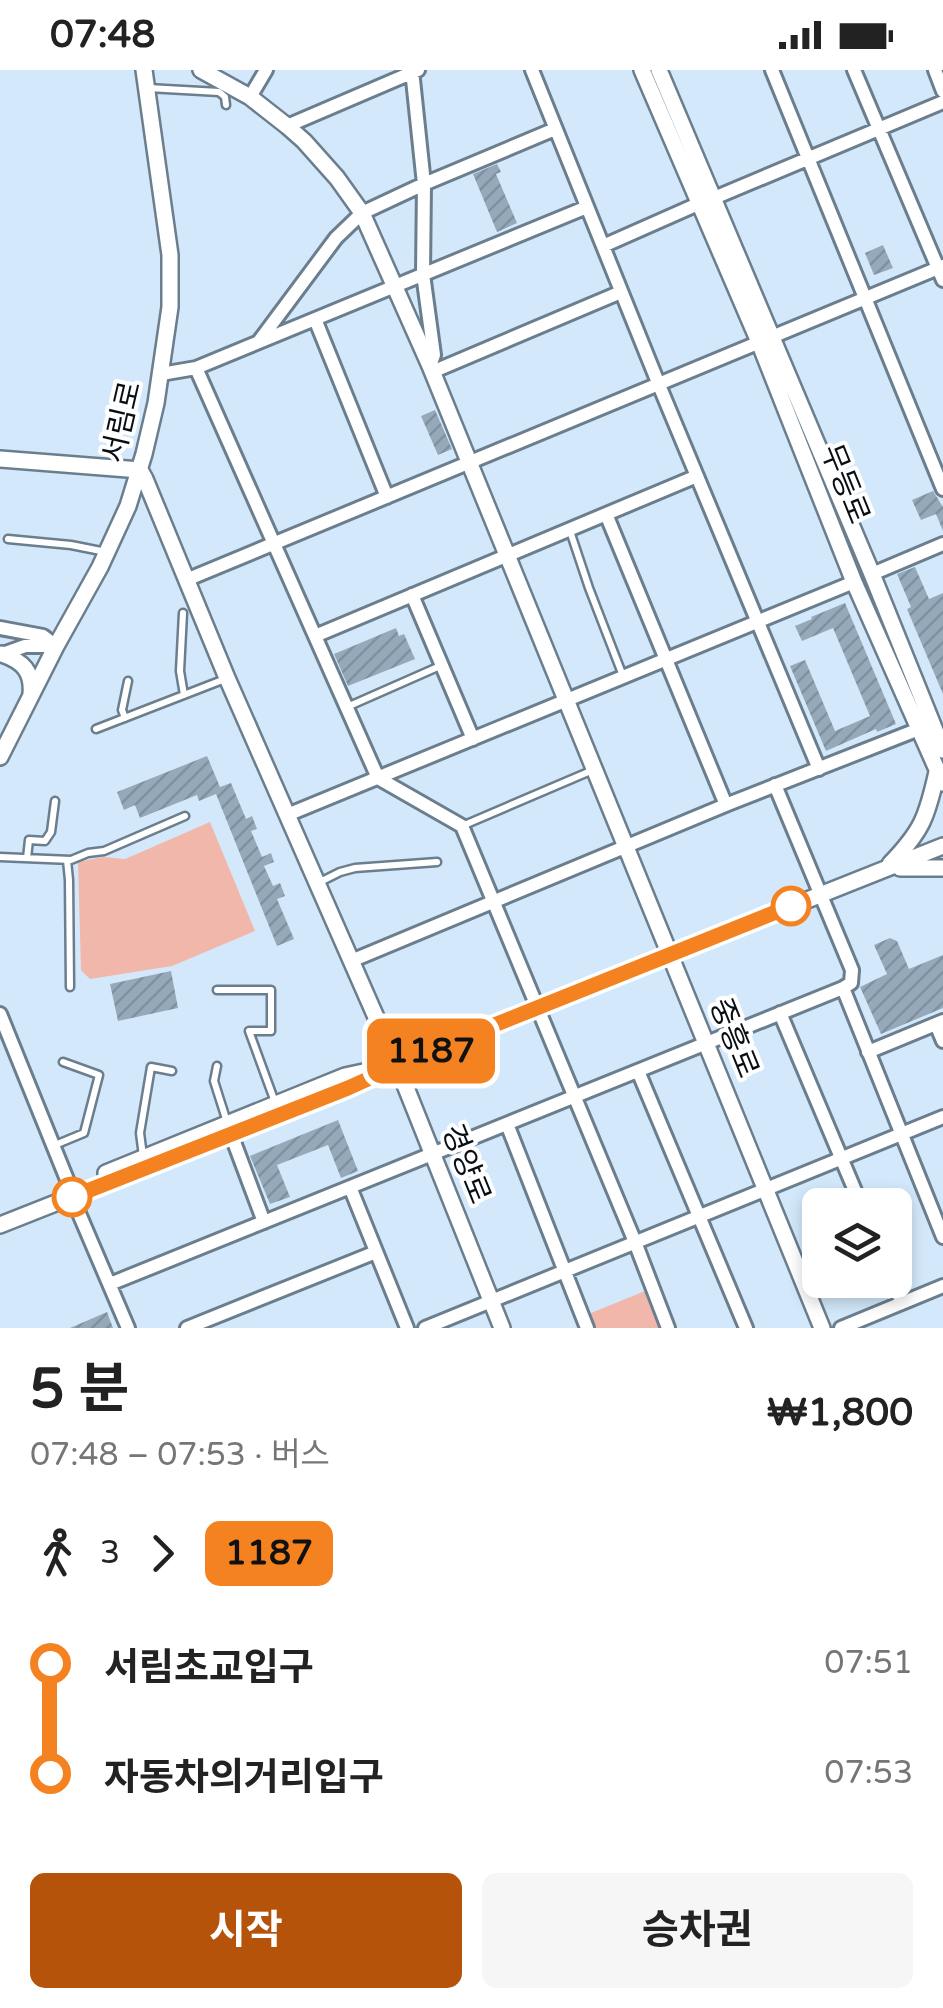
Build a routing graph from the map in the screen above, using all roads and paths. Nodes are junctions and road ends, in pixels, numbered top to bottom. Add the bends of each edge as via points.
1 (144, 70) edge
2 (201, 70) edge
3 (266, 70) edge
4 (532, 70) edge
5 (642, 70) edge
6 (659, 70) edge
7 (772, 70) edge
8 (854, 70) edge
9 (935, 70) edge
10 (414, 71) edge
11 (147, 88) junction
12 (943, 91) edge
13 (250, 97) junction
14 (943, 102) edge
15 (226, 105) dead end
16 (286, 126) junction
17 (879, 128) junction
18 (556, 129) junction
19 (808, 158) junction
20 (424, 184) junction
21 (706, 201) junction
22 (587, 207) junction
23 (362, 213) junction
24 (603, 246) junction
25 (941, 271) edge
26 (423, 274) junction
27 (394, 286) junction
28 (621, 292) junction
29 (865, 297) junction
30 (316, 319) junction
31 (765, 339) junction
32 (259, 342) junction
33 (196, 368) junction
34 (432, 369) junction
35 (161, 374) junction
36 (658, 385) junction
37 (0, 459) edge
38 (469, 462) junction
39 (140, 470) junction
40 (697, 476) junction
41 (943, 489) edge
42 (387, 496) junction
43 (606, 514) junction
44 (569, 530) junction
45 (8, 539) dead end
46 (274, 544) junction
47 (943, 544) edge
48 (107, 552) junction
49 (507, 556) junction
50 (872, 574) junction
51 (186, 580) junction
52 (854, 582) junction
53 (412, 595) junction
54 (184, 614) dead end
55 (758, 621) junction
56 (0, 628) edge
57 (315, 636) junction
58 (56, 646) junction
59 (1, 655) edge
60 (667, 658) junction
61 (441, 665) junction
62 (623, 676) junction
63 (226, 678) junction
64 (128, 681) dead end
65 (31, 694) junction
66 (184, 695) junction
67 (566, 700) junction
68 (346, 706) junction
69 (125, 718) junction
70 (96, 729) dead end
71 (919, 729) junction
72 (472, 738) junction
73 (943, 750) edge
74 (0, 757) edge
75 (819, 768) junction
76 (594, 770) junction
77 (378, 778) junction
78 (940, 778) edge
79 (775, 786) junction
80 (55, 800) dead end
81 (726, 804) junction
82 (287, 815) junction
83 (185, 816) dead end
84 (462, 826) junction
85 (626, 846) junction
86 (943, 846) edge
87 (0, 857) edge
88 (28, 858) junction
89 (66, 860) junction
90 (437, 862) dead end
91 (886, 868) junction
92 (943, 868) edge
93 (317, 883) junction
94 (822, 894) junction
95 (495, 902) junction
96 (670, 955) junction
97 (351, 960) junction
98 (70, 987) dead end
99 (844, 988) junction
100 (217, 990) dead end
101 (538, 1007) junction
102 (780, 1013) junction
103 (0, 1014) edge
104 (939, 1022) edge
105 (943, 1041) edge
106 (706, 1043) junction
107 (868, 1052) junction
108 (63, 1062) dead end
109 (397, 1065) junction
110 (216, 1066) dead end
111 (172, 1071) dead end
112 (638, 1071) junction
113 (574, 1097) junction
114 (275, 1104) junction
115 (943, 1117) edge
116 (507, 1124) junction
117 (229, 1128) junction
118 (902, 1134) junction
119 (54, 1145) junction
120 (432, 1155) junction
121 (143, 1157) junction
122 (841, 1158) junction
123 (350, 1188) junction
124 (765, 1188) junction
125 (854, 1188) edge
126 (71, 1192) junction
127 (699, 1215) junction
128 (0, 1216) edge
129 (264, 1222) junction
130 (0, 1225) edge
131 (943, 1237) edge
132 (635, 1242) junction
133 (376, 1252) junction
134 (566, 1270) junction
135 (110, 1284) junction
136 (943, 1286) edge
137 (900, 1298) edge
138 (491, 1301) junction
139 (902, 1303) junction
140 (451, 1323) edge
141 (128, 1328) edge
142 (187, 1328) edge
143 (407, 1328) edge
144 (425, 1328) edge
145 (502, 1328) edge
146 (588, 1328) edge
147 (668, 1328) edge
148 (746, 1328) edge
149 (822, 1328) edge
150 (841, 1328) edge

1 - 11 street, 서림로
2 - 13 street, 중흥로
3 - 13 street
4 - 18 street
5 - 21 street, 무등로
6 - 21 street, 무등로
7 - 19 street
8 - 17 street
9 - 12 street
10 - 16 street
10 - 20 street
11 - 15 lane via 219,92
11 - 35 street, 서림로 via 170,255
13 - 16 street, 중흥로
14 - 17 street
16 - 23 street, 중흥로
17 - 19 street
17 - 25 street
18 - 20 street
18 - 22 street
19 - 21 street
19 - 29 street
20 - 23 street
20 - 26 street
21 - 24 street
21 - 31 street, 무등로
22 - 24 street
22 - 26 street
23 - 27 street, 중흥로
23 - 32 street
24 - 28 street
25 - 29 street
26 - 27 street
26 - 34 street
27 - 30 street
27 - 34 street, 중흥로
28 - 34 street
28 - 36 street
29 - 31 street
29 - 41 street
30 - 32 street
30 - 42 street
31 - 36 street
31 - 50 street, 무등로
31 - 52 street, 무등로
32 - 33 street
33 - 35 street
33 - 46 street
34 - 38 street, 중흥로
35 - 39 street, 서림로
36 - 38 street
36 - 40 street
37 - 39 street
38 - 42 street
38 - 49 street, 중흥로
39 - 48 street, 서림로
39 - 51 street, 경양로
40 - 43 street
40 - 55 street
42 - 46 street
43 - 44 street
43 - 60 street
44 - 49 street
44 - 62 lane
45 - 48 lane
46 - 51 street
46 - 57 street
47 - 50 street
48 - 58 street, 서림로
49 - 53 street
49 - 67 street, 중흥로
50 - 73 street, 무등로
51 - 63 street, 경양로
52 - 55 street
52 - 71 street, 무등로
53 - 57 street
53 - 61 street
54 - 66 lane
55 - 60 street
55 - 75 street
56 - 58 street via 43,636
57 - 68 street
58 - 59 street
58 - 65 street, 서림로
59 - 65 street via 25,666
60 - 62 street
60 - 81 street
61 - 68 lane
61 - 72 street
62 - 67 street
63 - 66 lane
63 - 82 street, 경양로
64 - 69 lane
65 - 74 street, 서림로
66 - 69 lane
67 - 72 street
67 - 76 street, 중흥로
68 - 77 street
69 - 70 lane
71 - 75 street
71 - 78 street, 무등로
72 - 77 street
75 - 79 street
76 - 84 lane
76 - 85 street, 중흥로
77 - 82 street
77 - 84 street
78 - 91 street via 924,822
79 - 81 street
79 - 94 street
80 - 88 lane via 52,832 45,841 29,840
81 - 85 street
82 - 93 street, 경양로
83 - 89 lane
84 - 95 street
85 - 95 street
85 - 96 street, 중흥로
86 - 91 street
87 - 88 lane
88 - 89 lane
89 - 98 lane
90 - 93 lane via 354,868
91 - 92 street
91 - 94 street
93 - 97 street, 경양로
94 - 96 street
94 - 99 street via 852,970
95 - 97 street
95 - 101 street
96 - 101 street
96 - 106 street, 중흥로
97 - 109 street, 경양로
99 - 102 street
99 - 107 street
100 - 114 lane via 271,990 271,1031 250,1031
101 - 109 street
101 - 113 street
102 - 106 street
102 - 122 street
103 - 119 street
104 - 105 street
104 - 107 street
106 - 112 street
106 - 124 street, 중흥로
107 - 118 street
108 - 119 lane via 98,1075 84,1133
109 - 114 street via 345,1076
109 - 117 street
109 - 120 street, 경양로
110 - 117 lane via 214,1081
111 - 121 lane via 152,1067 140,1133
112 - 113 street
112 - 127 street
113 - 116 street
113 - 132 street
114 - 117 street
115 - 118 street
116 - 120 street
116 - 134 street
117 - 121 street
117 - 126 street
117 - 129 street
118 - 122 street
118 - 131 street
119 - 126 street
120 - 123 street
120 - 138 street, 경양로
121 - 126 street
122 - 124 street
122 - 125 street
123 - 129 street
123 - 133 street
124 - 127 street
124 - 149 street, 중흥로
126 - 128 street
126 - 130 street
126 - 135 street
127 - 132 street
127 - 148 street
129 - 135 street
132 - 134 street
132 - 147 street
133 - 142 street
133 - 143 street
134 - 138 street
134 - 146 street
135 - 141 street
136 - 139 street
137 - 139 street
138 - 140 street
138 - 145 street, 경양로
139 - 150 street
140 - 144 street

